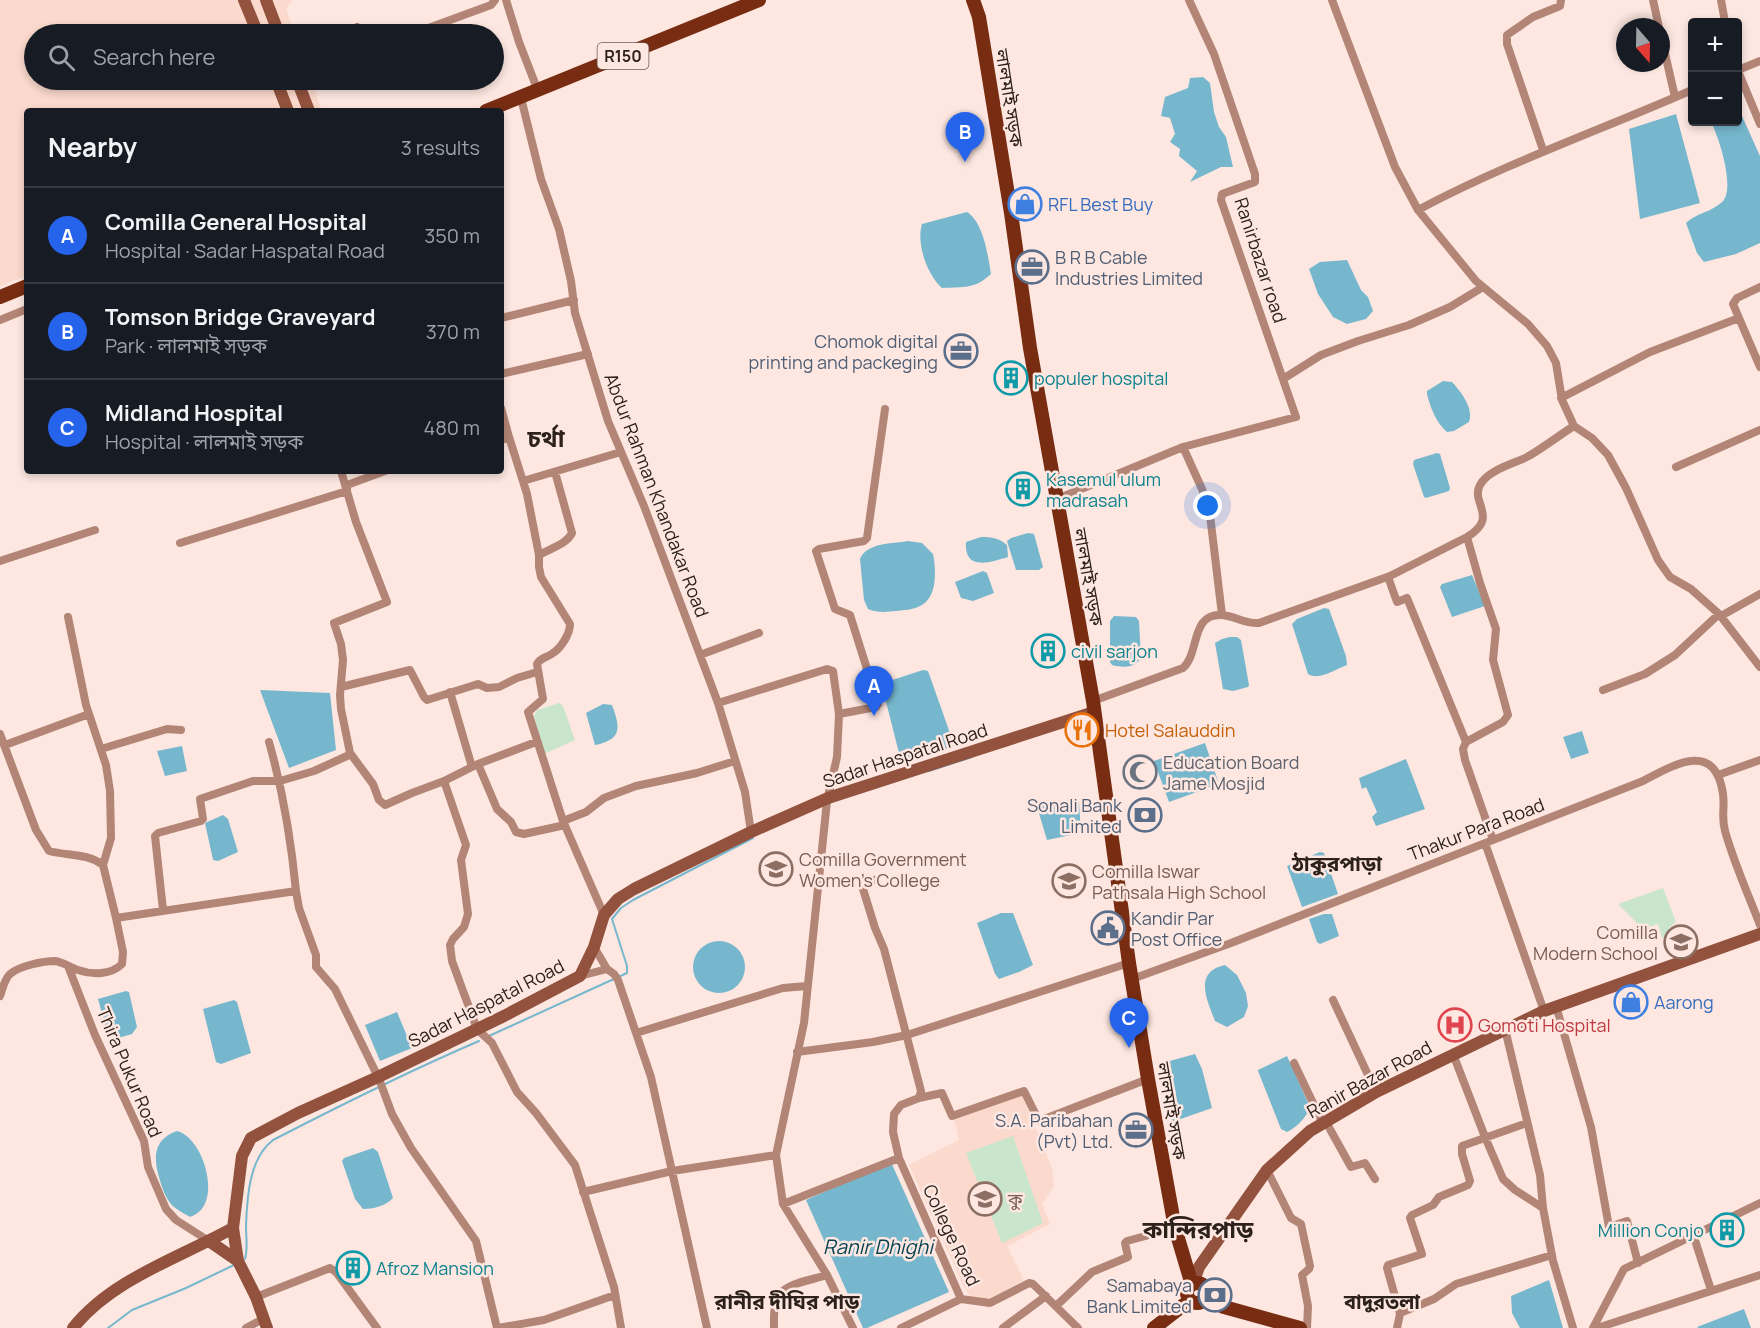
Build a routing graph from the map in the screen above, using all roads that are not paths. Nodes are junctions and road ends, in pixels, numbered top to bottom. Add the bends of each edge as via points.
1 (244, 0) edge
2 (266, 0) edge
3 (495, 0) edge
4 (506, 0) edge
5 (759, 0) edge
6 (973, 0) edge
7 (980, 0) edge
8 (1189, 0) edge
9 (1332, 0) edge
10 (1561, 0) edge
11 (1653, 0) edge
12 (1721, 0) edge
13 (979, 17) junction
14 (1657, 18) edge
15 (1724, 18) edge
16 (254, 24) edge
17 (275, 24) edge
18 (439, 24) edge
19 (1760, 61) edge
20 (1742, 68) edge
21 (1670, 72) edge
22 (1738, 72) edge
23 (280, 90) edge
24 (301, 90) edge
25 (538, 91) junction
26 (1688, 92) edge
27 (1676, 97) junction
28 (521, 98) junction
29 (287, 108) edge
30 (308, 108) edge
31 (494, 108) edge
32 (1760, 124) edge
33 (1543, 150) junction
34 (1418, 210) junction
35 (24, 287) edge
36 (1483, 287) junction
37 (1760, 287) edge
38 (0, 297) edge
39 (574, 300) junction
40 (24, 310) edge
41 (504, 317) edge
42 (1739, 318) junction
43 (0, 320) edge
44 (588, 354) junction
45 (1760, 367) edge
46 (504, 373) edge
47 (1283, 379) junction
48 (1561, 398) junction
49 (885, 409) dead end
50 (1574, 426) junction
51 (1760, 430) edge
52 (505, 439) edge
53 (1183, 447) junction
54 (621, 452) junction
55 (1676, 467) dead end
56 (555, 472) junction
57 (342, 474) edge
58 (377, 474) edge
59 (523, 481) junction
60 (347, 491) junction
61 (1057, 499) junction
62 (95, 530) dead end
63 (1467, 537) junction
64 (180, 543) dead end
65 (539, 555) junction
66 (0, 561) edge
67 (1388, 577) junction
68 (1760, 594) edge
69 (1222, 615) junction
70 (1720, 615) junction
71 (68, 617) dead end
72 (759, 633) dead end
73 (700, 655) junction
74 (1760, 667) edge
75 (537, 672) junction
76 (341, 687) junction
77 (1604, 690) dead end
78 (450, 692) junction
79 (718, 703) junction
80 (1094, 707) junction
81 (89, 714) junction
82 (839, 714) junction
83 (181, 730) dead end
84 (2, 741) edge
85 (269, 741) dead end
86 (536, 742) junction
87 (1466, 742) junction
88 (101, 749) junction
89 (350, 753) junction
90 (1760, 760) edge
91 (735, 761) junction
92 (475, 765) junction
93 (1718, 775) junction
94 (280, 781) junction
95 (444, 782) junction
96 (827, 803) junction
97 (564, 823) junction
98 (751, 832) junction
99 (1489, 842) junction
100 (103, 865) junction
101 (874, 880) dead end
102 (296, 891) junction
103 (163, 910) junction
104 (604, 915) junction
105 (116, 918) junction
106 (1760, 925) edge
107 (1760, 934) edge
108 (594, 947) junction
109 (1129, 963) junction
110 (68, 966) junction
111 (613, 974) junction
112 (580, 976) junction
113 (1132, 979) junction
114 (807, 986) junction
115 (0, 996) edge
116 (1333, 1000) dead end
117 (1556, 1006) junction
118 (1544, 1011) junction
119 (477, 1029) junction
120 (1505, 1029) junction
121 (636, 1033) junction
122 (907, 1035) junction
123 (797, 1052) junction
124 (1453, 1054) junction
125 (1294, 1063) dead end
126 (378, 1078) junction
127 (1148, 1079) junction
128 (1376, 1092) junction
129 (919, 1098) junction
130 (1324, 1123) junction
131 (1527, 1123) junction
132 (1485, 1137) junction
133 (776, 1155) junction
134 (899, 1158) junction
135 (1267, 1170) junction
136 (672, 1171) junction
137 (1375, 1179) dead end
138 (583, 1192) junction
139 (1760, 1203) edge
140 (783, 1204) junction
141 (1543, 1208) junction
142 (1175, 1227) junction
143 (233, 1228) junction
144 (1693, 1234) junction
145 (209, 1241) junction
146 (1552, 1255) junction
147 (238, 1261) junction
148 (1638, 1263) junction
149 (827, 1275) junction
150 (1760, 1275) edge
151 (1193, 1284) junction
152 (1711, 1290) junction
153 (615, 1295) junction
154 (1046, 1296) junction
155 (256, 1297) junction
156 (961, 1299) junction
157 (1206, 1299) junction
158 (1190, 1300) junction
159 (1056, 1305) junction
160 (1400, 1313) junction
161 (265, 1324) edge
162 (73, 1328) edge
163 (246, 1328) edge
164 (377, 1328) edge
165 (497, 1328) edge
166 (621, 1328) edge
167 (707, 1328) edge
168 (774, 1328) edge
169 (852, 1328) edge
170 (901, 1328) edge
171 (1003, 1328) edge
172 (1078, 1328) edge
173 (1154, 1328) edge
174 (1300, 1328) edge
175 (1307, 1328) edge
176 (1397, 1328) edge
177 (1573, 1328) edge
178 (1595, 1328) edge

1 - 16 street
2 - 17 street
3 - 18 street via 491,5
4 - 25 street
5 - 25 main road, R150
6 - 13 main road, লালমাই সড়ক
7 - 13 main road, লালমাই সড়ক
8 - 47 street, Ranirbazar road via 1214,54 1255,174 1256,182 1222,194 1221,201
9 - 34 street via 1395,167
10 - 33 street via 1560,6 1540,13 1507,35
11 - 14 street
12 - 15 street
13 - 61 main road, লালমাই সড়ক
19 - 20 street
21 - 27 street
22 - 32 street
23 - 29 street
24 - 30 street
25 - 28 main road, R150
26 - 27 street
27 - 33 street
28 - 31 main road, R150
28 - 39 street, Abdur Rahman Khandakar Road via 541,179 559,229
33 - 34 street
34 - 36 street
35 - 38 main road
36 - 47 street via 1409,325 1321,355
36 - 48 street via 1548,346 1556,363
37 - 42 street via 1737,298 1733,304
39 - 41 street
39 - 44 street, Abdur Rahman Khandakar Road
40 - 43 street
42 - 45 street
42 - 48 street via 1650,352
44 - 46 street
44 - 54 street, Abdur Rahman Khandakar Road
47 - 53 street, Ranirbazar road via 1296,417
48 - 50 street
49 - 82 street via 867,538 816,551 835,609 850,615 878,700 876,707
50 - 63 street via 1483,481 1478,492 1484,516 1475,532
50 - 70 street via 1608,455 1670,577 1691,589
51 - 55 street
52 - 59 street
53 - 61 street
53 - 69 street via 1210,515
54 - 56 street
54 - 73 street, Abdur Rahman Khandakar Road
56 - 59 street
56 - 65 street via 572,533
57 - 60 street
58 - 60 street via 347,485
59 - 65 street
60 - 64 street
60 - 76 street via 387,602 334,623 343,660
61 - 80 main road, লালমাই সড়ক
62 - 66 street
63 - 67 street
63 - 87 street via 1496,629 1493,660 1508,715 1503,722
65 - 75 street via 544,584 567,616 570,630 553,653 539,660
67 - 69 street via 1259,622
67 - 87 street via 1397,602 1407,598
68 - 70 street
69 - 80 street via 1209,616 1202,623 1192,657 1183,668
70 - 74 street
70 - 77 street via 1675,655 1645,674
71 - 81 street
72 - 73 street
73 - 79 street, Abdur Rahman Khandakar Road
75 - 78 street via 499,687 480,684
75 - 86 street via 543,699 528,712
76 - 78 street via 408,669 424,698
76 - 89 street via 341,714
78 - 92 street
79 - 82 street via 827,669 833,671
79 - 91 street, Abdur Rahman Khandakar Road
80 - 96 street, Sadar Haspatal Road
80 - 109 main road, লালমাই সড়ক
81 - 84 street
81 - 88 street
82 - 96 street via 837,758
83 - 88 street via 167,729
84 - 100 street via 36,830 49,851 87,856
85 - 94 street
86 - 92 street
86 - 97 street
87 - 99 street via 1465,760
88 - 100 street via 112,825
89 - 94 street via 314,771
89 - 95 street via 385,805
90 - 93 street
91 - 97 street via 636,786 604,798
91 - 98 street, Abdur Rahman Khandakar Road
92 - 95 street
92 - 97 street via 497,809 516,832 524,834
93 - 99 street, Thakur Para Road via 1699,760 1685,761
93 - 106 street via 1724,796 1722,819
94 - 102 street
94 - 103 street via 239,785 200,799 204,819 155,836
95 - 119 street via 466,845 461,860 468,914 464,927 450,945 452,961
96 - 98 street, Sadar Haspatal Road
96 - 114 street
97 - 104 street
98 - 104 street, Sadar Haspatal Road via 634,889
99 - 113 street, Thakur Para Road
99 - 118 street
100 - 105 street
101 - 122 street via 863,889
102 - 103 street
102 - 126 street via 316,955 316,967 334,989
103 - 105 street
104 - 108 street, Sadar Haspatal Road
105 - 110 street via 123,952 118,969 97,974
107 - 117 street, Ranir Bazar Road
108 - 111 street
108 - 112 street, Sadar Haspatal Road
109 - 113 main road, লালমাই সড়ক
109 - 122 street
110 - 115 street via 57,961 10,974
110 - 145 street, Thira Pukur Road via 144,1141 148,1167 166,1209
111 - 112 street
111 - 121 street
112 - 119 street, Sadar Haspatal Road
113 - 127 main road, লালমাই সড়ক
114 - 121 street via 783,988
114 - 123 street
116 - 128 street
117 - 118 street, Ranir Bazar Road
117 - 148 street via 1591,1127 1609,1227 1627,1221
118 - 120 street, Ranir Bazar Road
119 - 126 street, Sadar Haspatal Road
119 - 138 street via 492,1043 517,1092 574,1164
120 - 124 street, Ranir Bazar Road
120 - 131 street
121 - 136 street via 651,1077
122 - 123 street
122 - 129 street via 921,1091
123 - 133 street
124 - 128 street, Ranir Bazar Road
124 - 132 street
125 - 130 street
126 - 143 street, Sadar Haspatal Road via 251,1138 242,1156
126 - 165 street via 411,1148 476,1241
127 - 129 street via 1039,1121 1024,1091 952,1116 942,1093
127 - 142 main road, লালমাই সড়ক
128 - 130 street, Ranir Bazar Road
129 - 134 street, College Road via 900,1106 894,1114 893,1132
130 - 135 street, Ranir Bazar Road
130 - 137 street via 1349,1164 1353,1167 1365,1163
131 - 132 street
131 - 141 street via 1540,1175
132 - 141 street via 1503,1179
132 - 160 street via 1462,1146 1470,1177 1468,1185 1439,1197 1410,1218 1422,1254 1387,1268
133 - 136 street
133 - 140 street
134 - 140 street
134 - 156 street, College Road
135 - 151 street, Ranir Bazar Road via 1198,1267
135 - 175 street via 1291,1218 1301,1224 1310,1266 1302,1275 1308,1306
136 - 138 street
136 - 167 street
138 - 153 street
139 - 144 street
140 - 149 street
141 - 146 street
142 - 151 main road, লালমাই সড়ক
142 - 159 street via 1127,1241 1128,1257 1092,1272
143 - 145 street
143 - 147 street, Sadar Haspatal Road
144 - 148 street
144 - 152 street
145 - 147 street
145 - 162 street via 115,1290 86,1311
146 - 160 street via 1456,1284 1434,1299
146 - 177 street
147 - 155 street
148 - 178 street via 1624,1269
149 - 168 street via 780,1293
149 - 169 street
150 - 152 street
151 - 157 main road via 1205,1287
151 - 158 main road via 1187,1292
152 - 178 street
153 - 165 street via 544,1320
153 - 166 street
154 - 156 street, College Road via 1029,1283 990,1302
154 - 159 street, College Road
154 - 171 street
155 - 161 street
155 - 164 street via 330,1268
156 - 170 street
157 - 158 main road via 1197,1304
157 - 174 main road
158 - 173 main road
159 - 172 street, College Road
160 - 176 street
161 - 163 street

